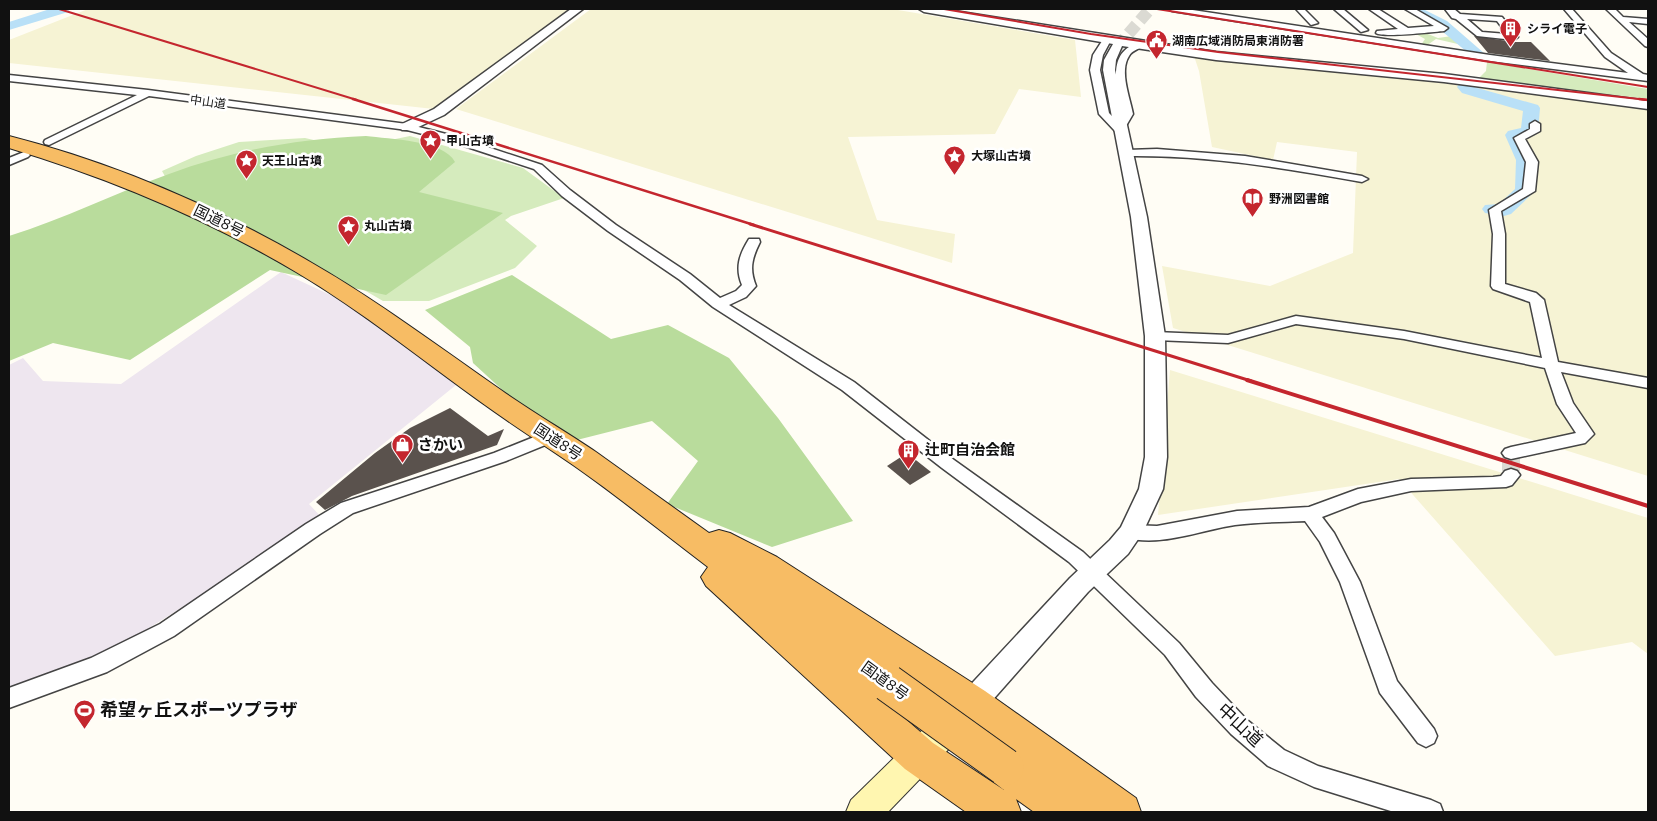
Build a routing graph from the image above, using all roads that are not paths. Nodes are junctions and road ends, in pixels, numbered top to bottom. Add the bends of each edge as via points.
1 (578, 9) edge
2 (924, 9) edge
3 (1172, 9) edge
4 (1222, 9) edge
5 (1300, 9) edge
6 (1338, 9) edge
7 (1373, 9) edge
8 (1409, 9) edge
9 (1568, 9) edge
10 (1610, 9) edge
11 (1642, 9) edge
12 (1648, 9) edge
13 (1452, 12) edge
14 (1622, 19) junction
15 (1648, 21) edge
16 (1314, 23) junction
17 (1364, 30) junction
18 (1408, 32) junction
19 (1112, 44) junction
20 (1648, 44) edge
21 (1140, 45) junction
22 (1644, 77) edge
23 (9, 78) edge
24 (148, 93) junction
25 (1648, 104) edge
26 (1535, 124) dead end
27 (407, 127) junction
28 (1119, 129) junction
29 (49, 142) dead end
30 (17, 148) edge
31 (1127, 152) junction
32 (9, 162) edge
33 (1362, 179) dead end
34 (754, 242) dead end
35 (718, 304) junction
36 (1155, 336) junction
37 (1551, 365) junction
38 (1648, 383) edge
39 (549, 437) junction
40 (1510, 453) dead end
41 (1511, 475) dead end
42 (1310, 514) junction
43 (673, 525) junction
44 (1131, 532) junction
45 (1092, 572) junction
46 (9, 698) edge
47 (972, 703) junction
48 (1426, 736) dead end
49 (919, 756) junction
50 (864, 812) edge
51 (1001, 812) edge
52 (1067, 812) edge
53 (1121, 812) edge
54 (1432, 812) edge

1 - 27 street via 439,112
2 - 19 street
3 - 22 street via 1490,58
4 - 16 street
5 - 16 street
6 - 17 street
7 - 18 street
8 - 18 street via 1444,28
9 - 22 street via 1608,55
10 - 14 street
11 - 12 street
13 - 13 street via 1480,34 1514,37 1498,19
14 - 15 street
14 - 20 street
16 - 17 street
17 - 18 street via 1386,34
19 - 21 street
19 - 28 street via 1109,70
21 - 25 street
21 - 28 street via 1128,50 1123,57 1120,70 1128,114
23 - 24 street, 中山道
24 - 27 street, 中山道
24 - 29 street
26 - 37 street via 1535,132 1519,138 1532,162 1529,191 1494,210 1499,234 1498,286 1537,300
27 - 35 street, 中山道 via 538,167 566,193
28 - 31 street
30 - 32 street
30 - 39 highway, 国道8号 via 71,160 150,189 256,239 344,292
31 - 33 street via 1213,154
31 - 36 street
34 - 35 street via 744,274 749,286 741,294
35 - 45 street, 中山道 via 848,386 948,464 1028,520
36 - 37 street via 1228,339 1296,320 1404,334
36 - 44 street via 1156,457 1151,489
37 - 38 street
37 - 40 street via 1565,404 1586,434 1580,439
39 - 43 highway, 国道8号 via 584,458
39 - 46 street via 500,457 347,508 167,630 99,666
41 - 42 street via 1506,481 1493,483 1411,485 1358,496
42 - 44 street via 1237,518 1157,533
42 - 48 street via 1350,582 1388,686
43 - 47 highway via 716,541 764,566
43 - 49 highway via 721,581
43 - 52 highway, 国道8号, bridge
44 - 45 street
45 - 47 street
45 - 54 street, 中山道 via 1172,650 1239,727 1276,758 1314,776
47 - 49 main road
47 - 53 highway
49 - 50 main road
49 - 51 highway

